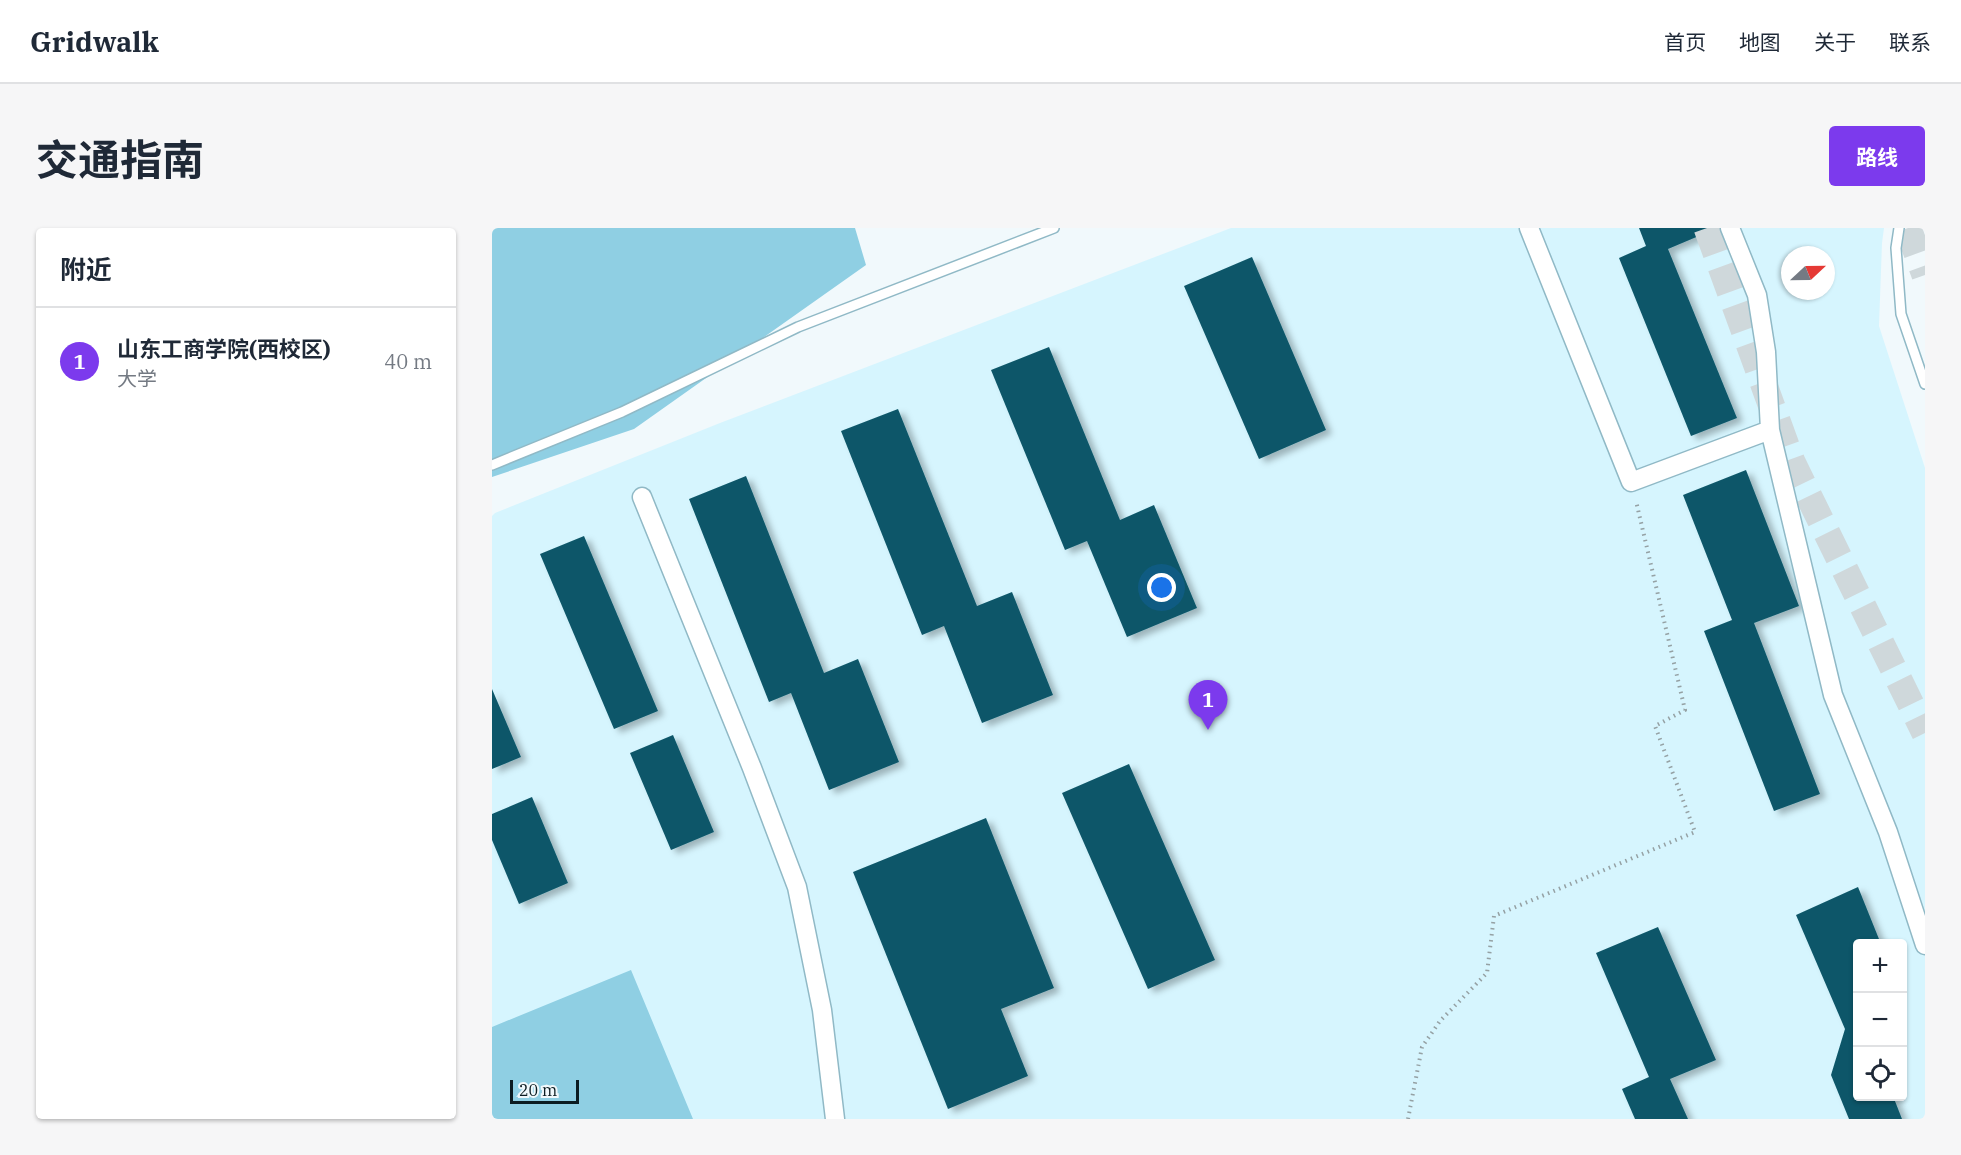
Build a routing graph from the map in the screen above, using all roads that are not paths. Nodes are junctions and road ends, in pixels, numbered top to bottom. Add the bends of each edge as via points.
1 (1054, 228) edge
2 (1529, 228) edge
3 (1730, 228) edge
4 (1899, 228) edge
5 (1925, 384) edge
6 (1770, 430) junction
7 (492, 465) edge
8 (642, 497) dead end
9 (1925, 945) edge
10 (835, 1119) edge

1 - 7 lane via 798,327 622,412
2 - 6 street via 1631,482
3 - 6 street via 1757,295 1766,352
4 - 5 lane via 1896,248 1901,314
6 - 9 street via 1833,695 1888,832
8 - 10 street via 796,887 822,1010

